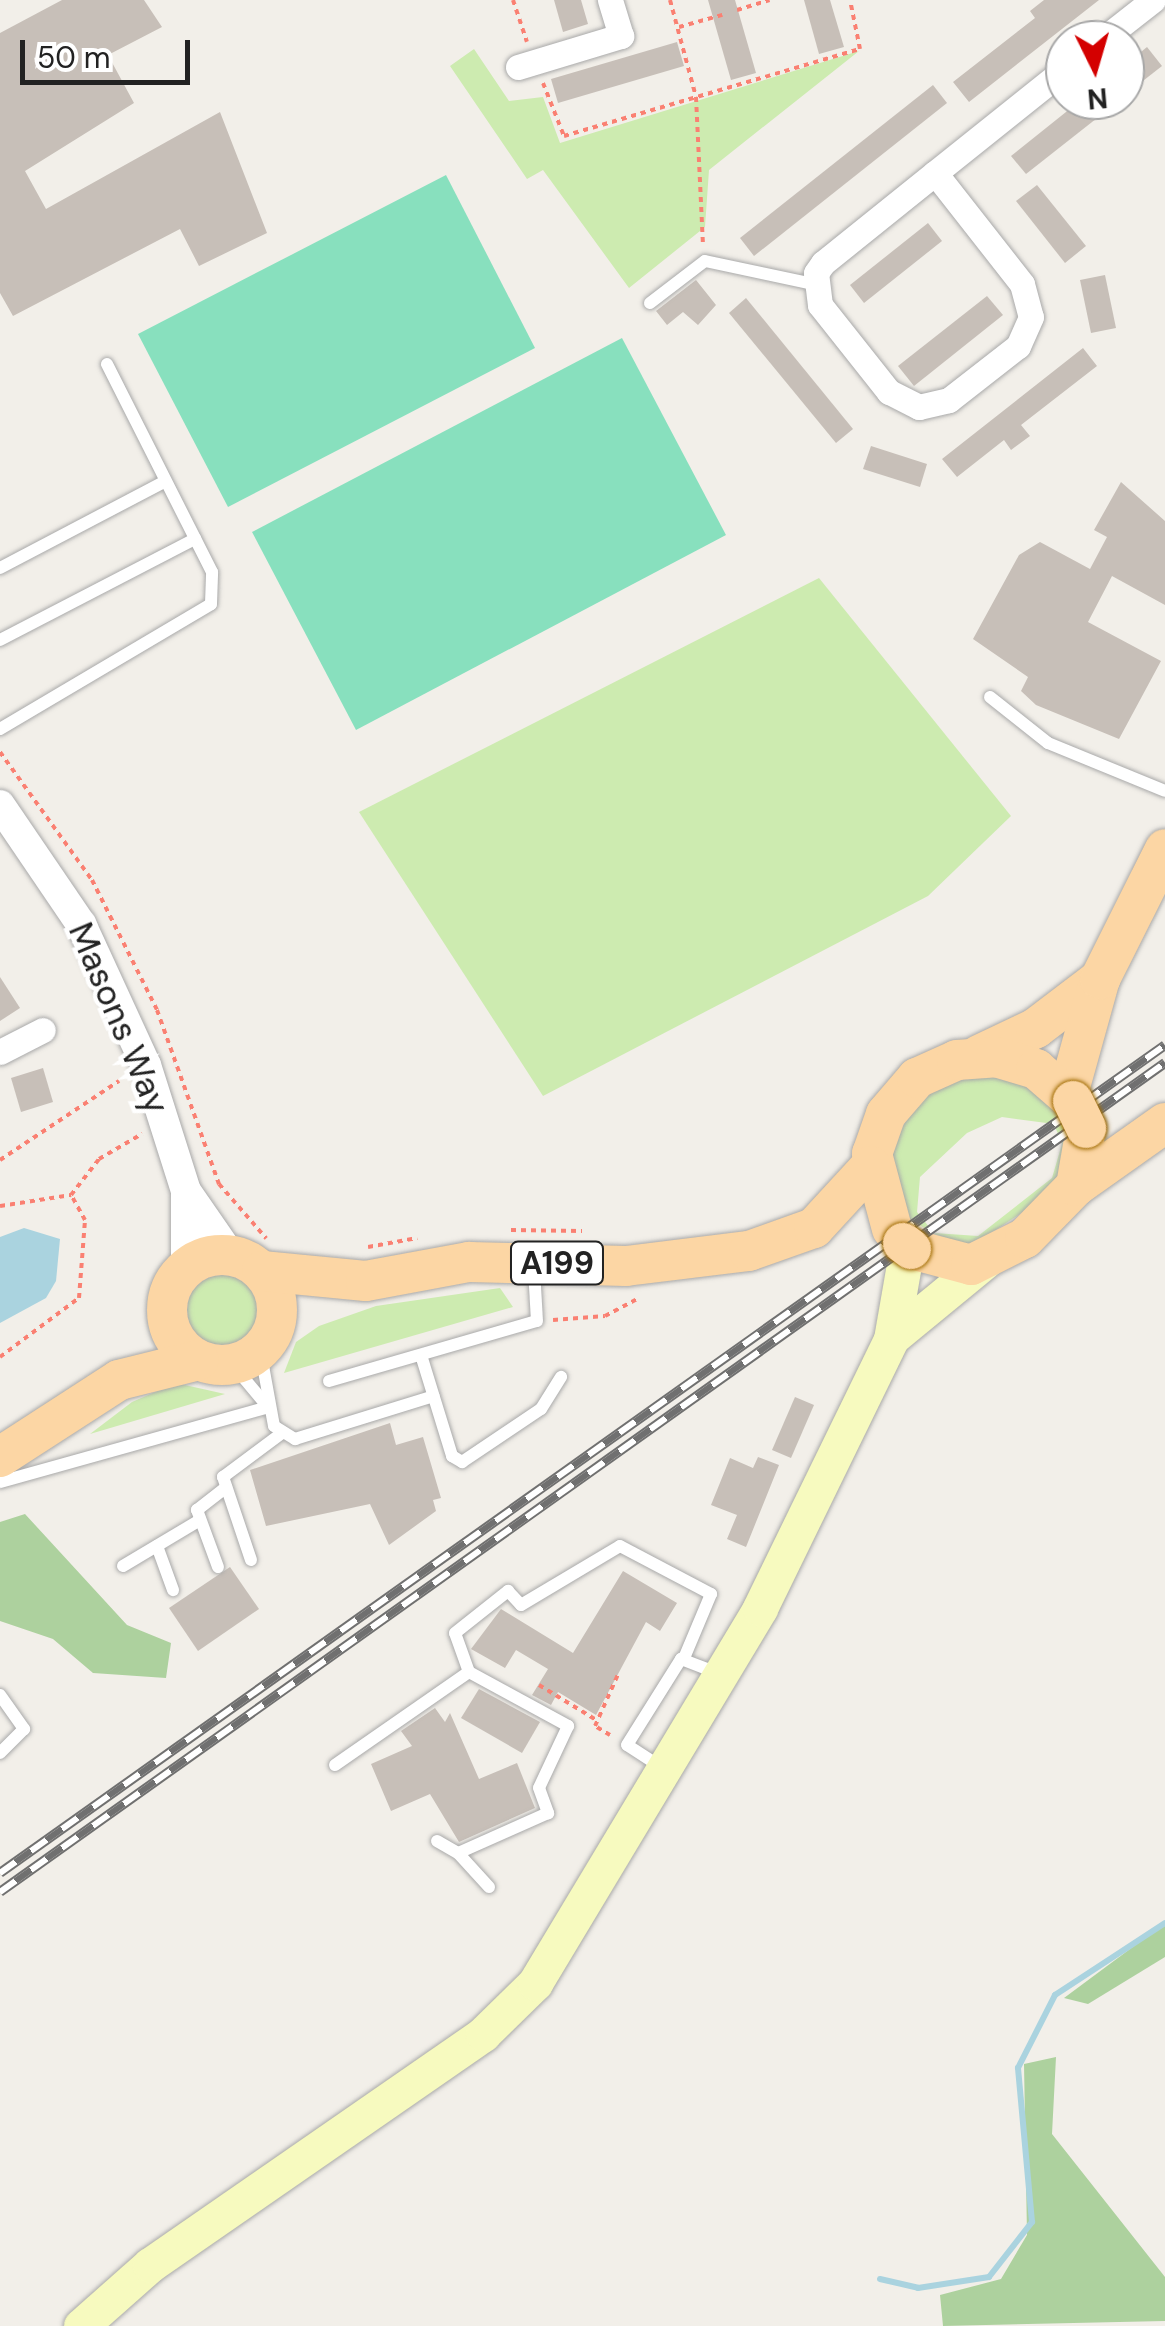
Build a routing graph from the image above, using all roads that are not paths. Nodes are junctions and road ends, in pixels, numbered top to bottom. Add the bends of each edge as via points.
1 (610, 0) edge
2 (1153, 0) edge
3 (1128, 20) edge
4 (526, 64) road end
5 (1045, 86) edge
6 (934, 173) junction
7 (813, 284) junction
8 (650, 303) dead end
9 (107, 364) dead end
10 (166, 482) junction
11 (195, 539) junction
12 (0, 568) edge
13 (0, 640) edge
14 (990, 697) dead end
15 (0, 729) edge
16 (1165, 792) edge
17 (0, 805) edge
18 (1165, 849) edge
19 (1100, 979) junction
20 (43, 1030) dead end
21 (0, 1052) edge
22 (976, 1056) junction
23 (1081, 1112) junction
24 (1165, 1122) edge
25 (871, 1166) junction
26 (1076, 1186) junction
27 (186, 1191) junction
28 (814, 1228) junction
29 (899, 1240) junction
30 (255, 1257) junction
31 (533, 1262) junction
32 (984, 1262) junction
33 (361, 1265) junction
34 (186, 1268) junction
35 (167, 1307) junction
36 (891, 1340) junction
37 (241, 1350) junction
38 (421, 1355) junction
39 (561, 1377) dead end
40 (119, 1380) junction
41 (329, 1382) dead end
42 (434, 1396) junction
43 (268, 1406) junction
44 (282, 1433) junction
45 (4, 1475) edge
46 (226, 1487) junction
47 (200, 1520) junction
48 (157, 1546) junction
49 (250, 1560) dead end
50 (124, 1566) dead end
51 (218, 1566) dead end
52 (173, 1590) dead end
53 (685, 1656) junction
54 (468, 1672) junction
55 (720, 1674) junction
56 (0, 1695) edge
57 (0, 1753) edge
58 (335, 1765) dead end
59 (664, 1768) junction
60 (436, 1841) dead end
61 (458, 1853) junction
62 (489, 1887) dead end
63 (81, 2326) edge

1 - 4 street via 621,36
2 - 3 street
5 - 6 street
6 - 7 street via 824,263
6 - 7 street via 1028,294 1031,317 1018,346 949,400 908,404 820,305
7 - 8 lane via 705,261
9 - 10 lane
10 - 11 lane
10 - 12 lane
11 - 13 lane
11 - 15 lane via 212,572 211,604
14 - 16 lane via 1048,743
17 - 27 street, Masons Way via 90,940
18 - 19 main road
19 - 22 main road via 1036,1028
19 - 23 main road
20 - 21 street
22 - 23 main road via 1026,1064
22 - 25 main road via 936,1066 898,1095
23 - 24 main road
23 - 26 main road
24 - 26 main road
25 - 28 main road
25 - 29 main road
26 - 32 main road via 1025,1238
27 - 30 street, Masons Way
27 - 34 street, Masons Way
28 - 29 main road, A199
28 - 31 main road, A199 via 713,1258
29 - 32 main road, A199 via 941,1264
29 - 36 main road
30 - 33 main road, A199
30 - 34 main road, A199
30 - 37 main road via 276,1303
31 - 33 main road, A199
31 - 38 lane via 537,1321
32 - 36 main road
33 - 37 main road, A199
34 - 35 main road, A199
35 - 37 main road via 172,1332
35 - 40 main road, A199
36 - 55 main road
37 - 40 main road, A199
37 - 43 lane
37 - 43 lane
38 - 41 lane
38 - 42 lane
39 - 42 lane via 541,1408 462,1462 452,1456
40 - 45 main road, A199
42 - 44 lane via 296,1439
43 - 44 lane
43 - 45 lane
44 - 46 lane via 223,1477
46 - 47 lane via 197,1510
46 - 49 lane
47 - 48 lane
47 - 51 lane
48 - 50 lane
48 - 52 lane
53 - 54 lane via 711,1594 620,1546 521,1605 508,1592 455,1634
53 - 55 lane
53 - 59 lane via 627,1745
54 - 58 lane
54 - 61 lane via 568,1726 539,1788 548,1813
55 - 59 main road
56 - 57 lane via 24,1729
59 - 63 main road via 536,1983 496,2021 150,2266
60 - 61 lane
61 - 62 lane

